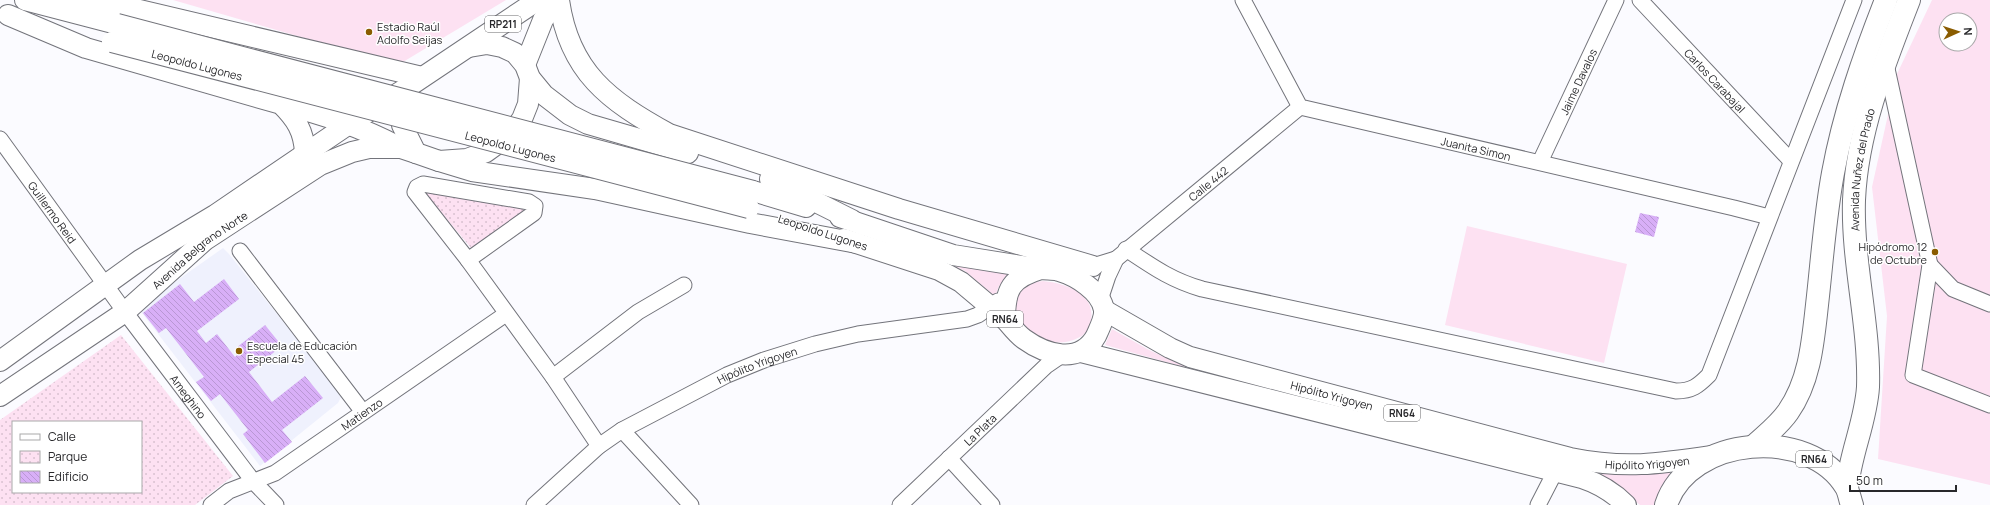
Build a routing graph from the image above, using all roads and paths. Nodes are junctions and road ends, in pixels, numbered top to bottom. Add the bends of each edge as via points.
1 (26, 0) edge
2 (47, 0) edge
3 (538, 0) edge
4 (556, 0) edge
5 (560, 0) edge
6 (1243, 0) edge
7 (1616, 0) edge
8 (1640, 0) edge
9 (1854, 0) edge
10 (1886, 0) edge
11 (1909, 0) edge
12 (4, 14) edge
13 (115, 33) junction
14 (469, 47) junction
15 (1885, 61) junction
16 (528, 72) junction
17 (415, 82) junction
18 (281, 104) junction
19 (1300, 107) junction
20 (349, 124) junction
21 (631, 136) junction
22 (0, 139) edge
23 (686, 141) junction
24 (409, 150) junction
25 (305, 153) junction
26 (439, 161) junction
27 (1791, 161) junction
28 (1540, 162) junction
29 (751, 200) junction
30 (1769, 217) junction
31 (852, 220) junction
32 (856, 243) junction
33 (240, 251) dead end
34 (1121, 254) junction
35 (468, 260) junction
36 (1930, 265) junction
37 (1093, 266) junction
38 (1049, 270) junction
39 (106, 284) junction
40 (684, 285) dead end
41 (1990, 304) edge
42 (1102, 305) junction
43 (126, 312) junction
44 (998, 313) junction
45 (506, 314) junction
46 (1071, 354) junction
47 (0, 360) edge
48 (553, 377) junction
49 (0, 396) edge
50 (1990, 405) edge
51 (363, 412) junction
52 (622, 430) junction
53 (599, 446) junction
54 (1754, 446) junction
55 (1712, 456) junction
56 (949, 458) junction
57 (1555, 472) junction
58 (253, 481) junction
59 (1849, 496) edge
60 (212, 505) edge
61 (276, 505) edge
62 (534, 505) edge
63 (691, 505) edge
64 (900, 505) edge
65 (992, 505) edge
66 (1538, 505) edge
67 (1626, 505) edge
68 (1666, 505) edge

1 - 13 main road, Leopoldo Lugones
2 - 17 main road via 131,8
3 - 14 main road, RP211
4 - 16 main road, RP211 via 543,20
5 - 23 main road via 563,21 571,45 595,83 610,98 634,115
6 - 19 street
7 - 28 street, Jaime Davalos
8 - 27 street, Carlos Carabajal
9 - 27 street
10 - 54 highway, Avenida Nuñez del Prado via 1851,96 1839,140 1832,176 1811,354 1802,383 1789,411 1776,427
11 - 15 highway, Avenida Nuñez del Prado
12 - 13 main road, Leopoldo Lugones
12 - 18 main road via 86,48
13 - 29 main road, Leopoldo Lugones, bridge
14 - 16 main road via 487,44 502,47 515,54
14 - 17 main road
15 - 36 street
15 - 59 highway, Avenida Nuñez del Prado via 1857,165 1854,201 1865,315 1868,388 1851,459
16 - 21 main road via 544,95 570,115 588,124
16 - 26 main road via 528,104 522,119 511,134 486,152 467,159
17 - 20 main road, Avenida Belgrano Norte
17 - 24 main road via 401,116
18 - 20 main road via 316,112
18 - 25 main road via 298,123 305,142
19 - 28 street, Juanita Simon
19 - 34 street, Calle 442
20 - 24 main road
20 - 25 main road, Avenida Belgrano Norte
21 - 23 main road
21 - 31 main road via 757,173
22 - 39 street, Guillermo Reid
23 - 37 main road via 899,209
24 - 26 main road
24 - 43 main road, Avenida Belgrano Norte via 369,148 320,165 205,240
25 - 39 main road, Avenida Belgrano Norte via 215,215 140,260
26 - 32 main road via 472,171 582,186 750,223
27 - 30 street
28 - 30 street, Juanita Simon
29 - 31 main road, Leopoldo Lugones
29 - 32 main road, Leopoldo Lugones
30 - 34 street via 1709,376 1689,391 1676,391 1202,289 1183,284
31 - 38 main road, Leopoldo Lugones via 953,255
32 - 44 main road, Leopoldo Lugones via 939,270 961,282
33 - 51 street
34 - 37 street, Calle 442
34 - 42 street, Calle 442 via 1108,276
35 - 35 street via 534,213 535,206 529,202 423,184 417,187 415,192
35 - 45 street
36 - 41 street via 1954,289
36 - 50 street via 1913,375
37 - 38 street, Calle 442
38 - 42 main road, RN64 via 1080,280
38 - 44 main road, RN64 via 1018,278 1008,291 1005,304
39 - 43 street, Ameghino
39 - 47 main road, Avenida Belgrano Norte
40 - 48 street via 638,312
42 - 46 main road via 1100,328 1093,340
42 - 55 main road, Hipólito Yrigoyen / RN64 via 1170,348 1190,357 1570,458 1596,463 1636,465
43 - 49 main road, Avenida Belgrano Norte
43 - 58 street, Ameghino
44 - 46 main road, RN64 via 1023,338 1038,348
44 - 52 street, Hipólito Yrigoyen / RN64 via 858,334 815,344 727,375
45 - 48 street
45 - 51 street, Matienzo
46 - 56 street, La Plata via 1046,366
46 - 57 main road, Hipólito Yrigoyen / RN64
48 - 53 street
51 - 58 street, Matienzo via 275,473
52 - 53 street, Hipólito Yrigoyen / RN64
52 - 63 street
53 - 62 street, Hipólito Yrigoyen / RN64
54 - 55 highway, RN64
54 - 59 highway, RN64 via 1793,450 1815,459 1831,470
55 - 68 highway, RN64 via 1690,470 1676,484
56 - 64 street, La Plata
56 - 65 street
57 - 66 street
57 - 67 main road, Hipólito Yrigoyen / RN64 via 1598,483 1614,493
58 - 60 street, Matienzo via 229,491
58 - 61 street, Ameghino

